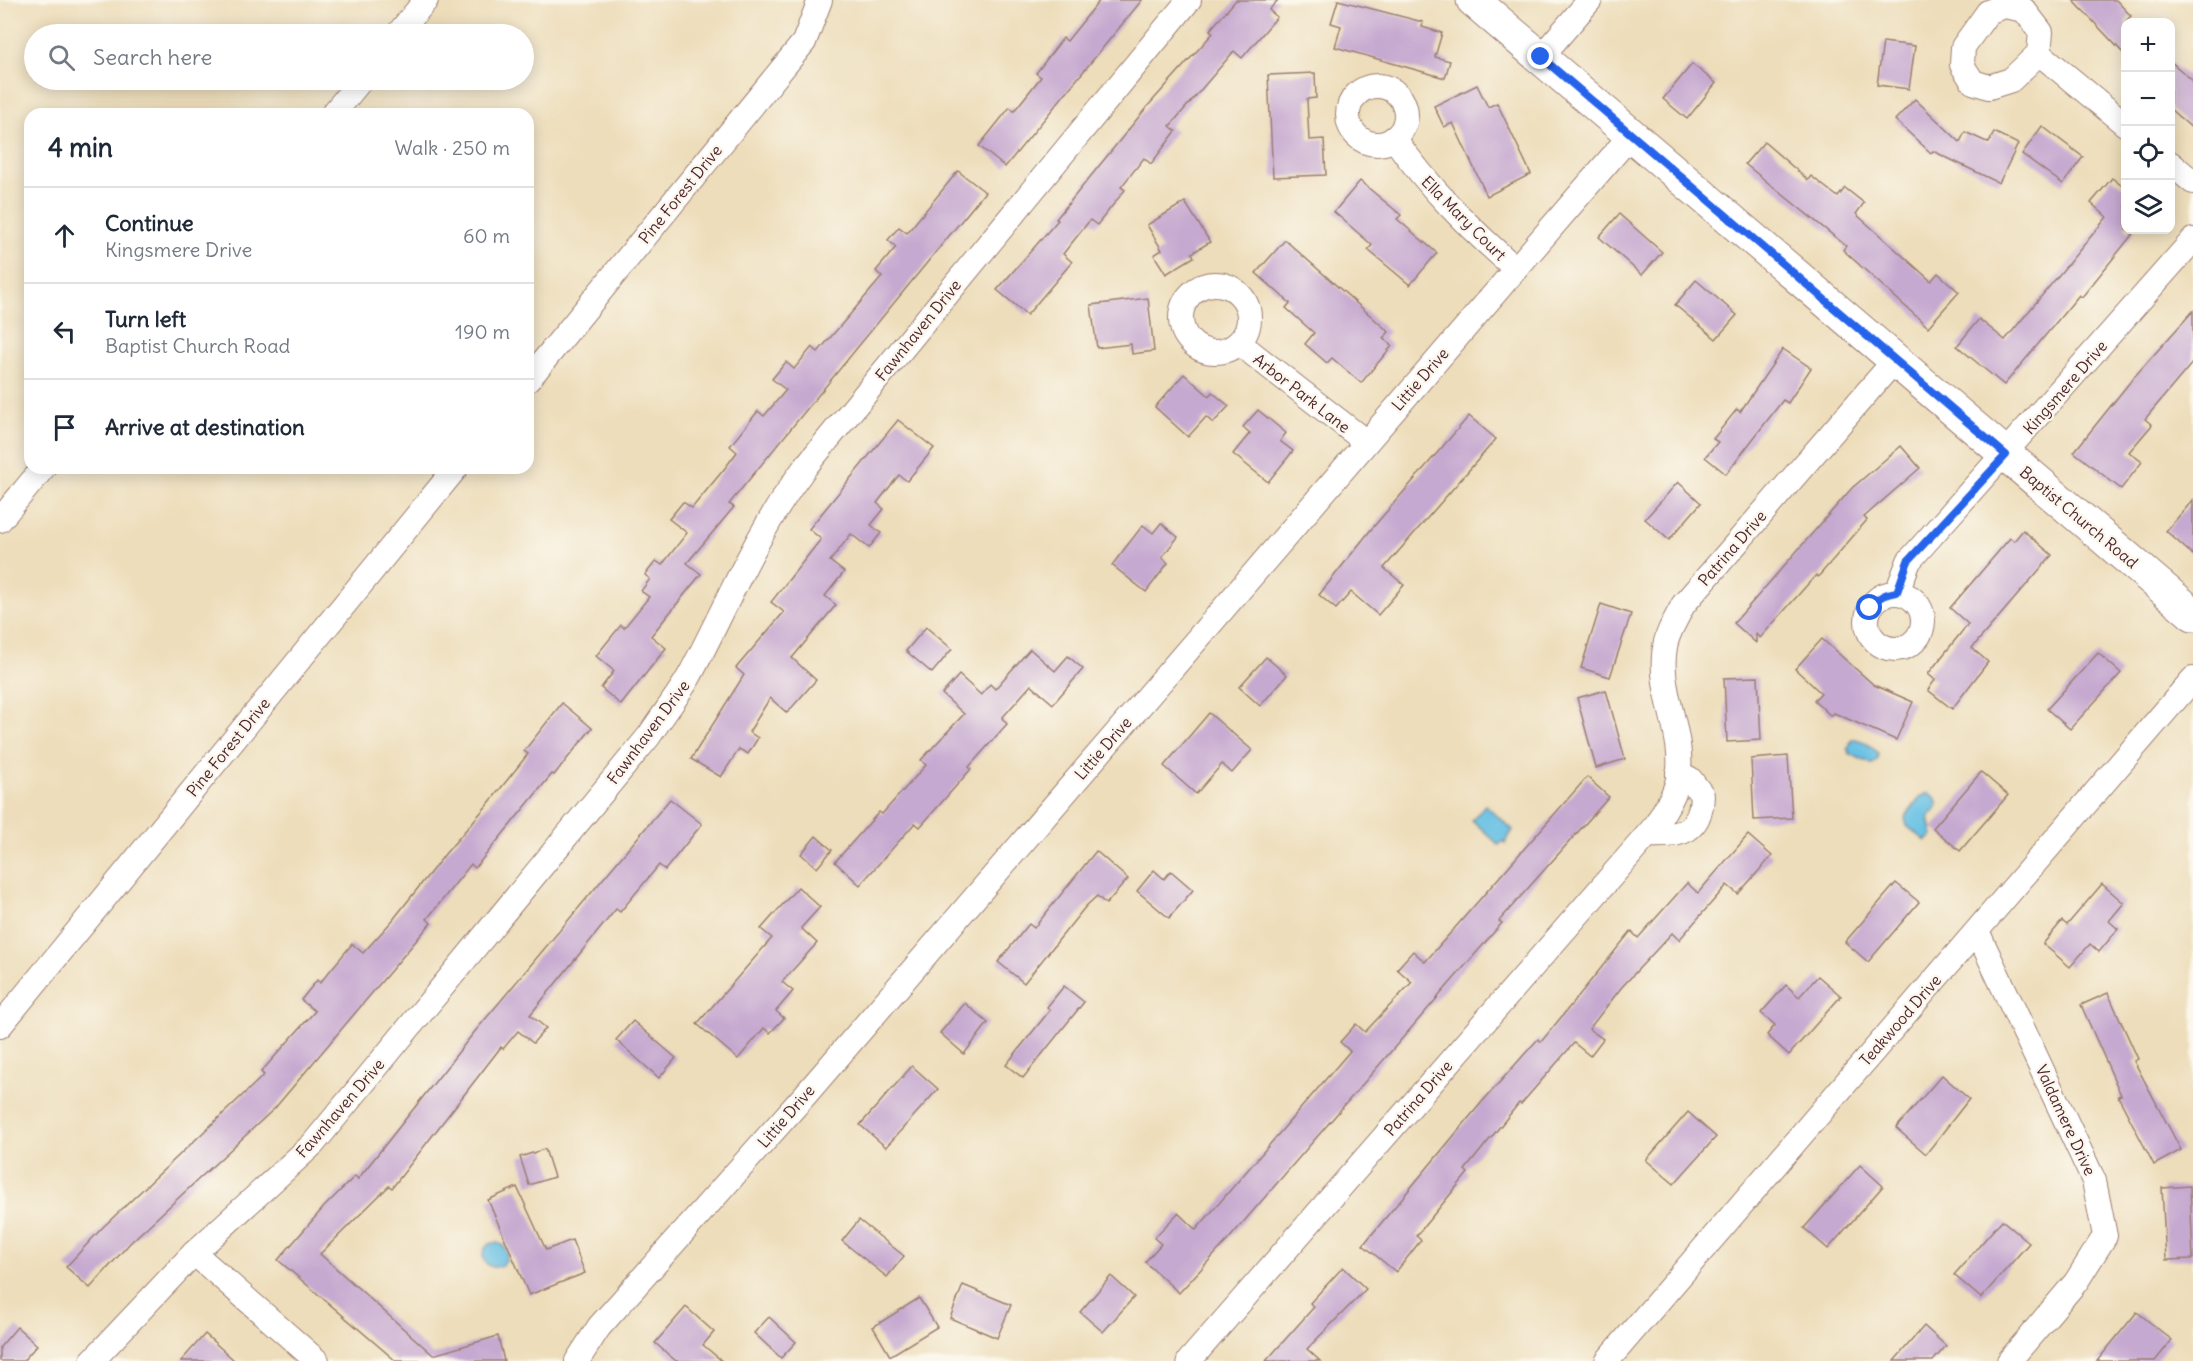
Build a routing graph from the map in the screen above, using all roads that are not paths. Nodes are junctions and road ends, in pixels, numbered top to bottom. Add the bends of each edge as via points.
1 (426, 0) edge
2 (820, 0) edge
3 (1189, 0) edge
4 (1473, 0) edge
5 (1590, 0) edge
6 (406, 24) edge
7 (2039, 53) dead end
8 (1541, 57) junction
9 (353, 90) edge
10 (338, 108) edge
11 (2121, 121) edge
12 (1631, 135) junction
13 (1394, 138) dead end
14 (2175, 167) edge
15 (2193, 182) edge
16 (2193, 240) edge
17 (1515, 268) junction
18 (1239, 343) dead end
19 (1895, 360) junction
20 (534, 373) edge
21 (1366, 442) junction
22 (2006, 455) junction
23 (38, 474) edge
24 (451, 474) edge
25 (0, 520) edge
26 (1897, 592) dead end
27 (2193, 614) edge
28 (2193, 680) edge
29 (1678, 773) junction
30 (1648, 835) junction
31 (1977, 931) junction
32 (0, 1026) edge
33 (194, 1253) junction
34 (92, 1361) edge
35 (316, 1361) edge
36 (577, 1361) edge
37 (1189, 1361) edge
38 (1607, 1361) edge
39 (2009, 1361) edge

1 - 6 street
2 - 20 street, Pine Forest Drive via 804,42
3 - 33 street, Fawnhaven Drive via 776,506 689,677 649,736 313,1143
4 - 8 street, Baptist Church Road
5 - 8 street
7 - 11 street
8 - 12 street, Baptist Church Road
9 - 10 street
12 - 17 street, Littie Drive
12 - 19 street, Baptist Church Road
13 - 17 street, Ella Mary Court via 1429,186
14 - 15 street
16 - 22 street, Kingsmere Drive
17 - 21 street, Littie Drive
18 - 21 street, Arbor Park Lane
19 - 22 street, Baptist Church Road
19 - 29 street, Patrina Drive via 1683,605 1664,649 1664,686 1673,720
21 - 36 street, Littie Drive via 806,1094 599,1327
22 - 26 street, Kingsmere Drive via 1908,561
22 - 27 street, Baptist Church Road
23 - 25 street
24 - 32 street, Pine Forest Drive
28 - 31 street, Teakwood Drive
29 - 30 street, Patrina Drive via 1674,793
29 - 30 street via 1690,779 1702,795 1698,820 1686,831 1668,836
30 - 37 street, Patrina Drive
31 - 38 street, Teakwood Drive
31 - 39 street, Valdamere Drive via 2094,1181 2105,1236 2076,1282
33 - 34 street, Fawnhaven Drive
33 - 35 street

